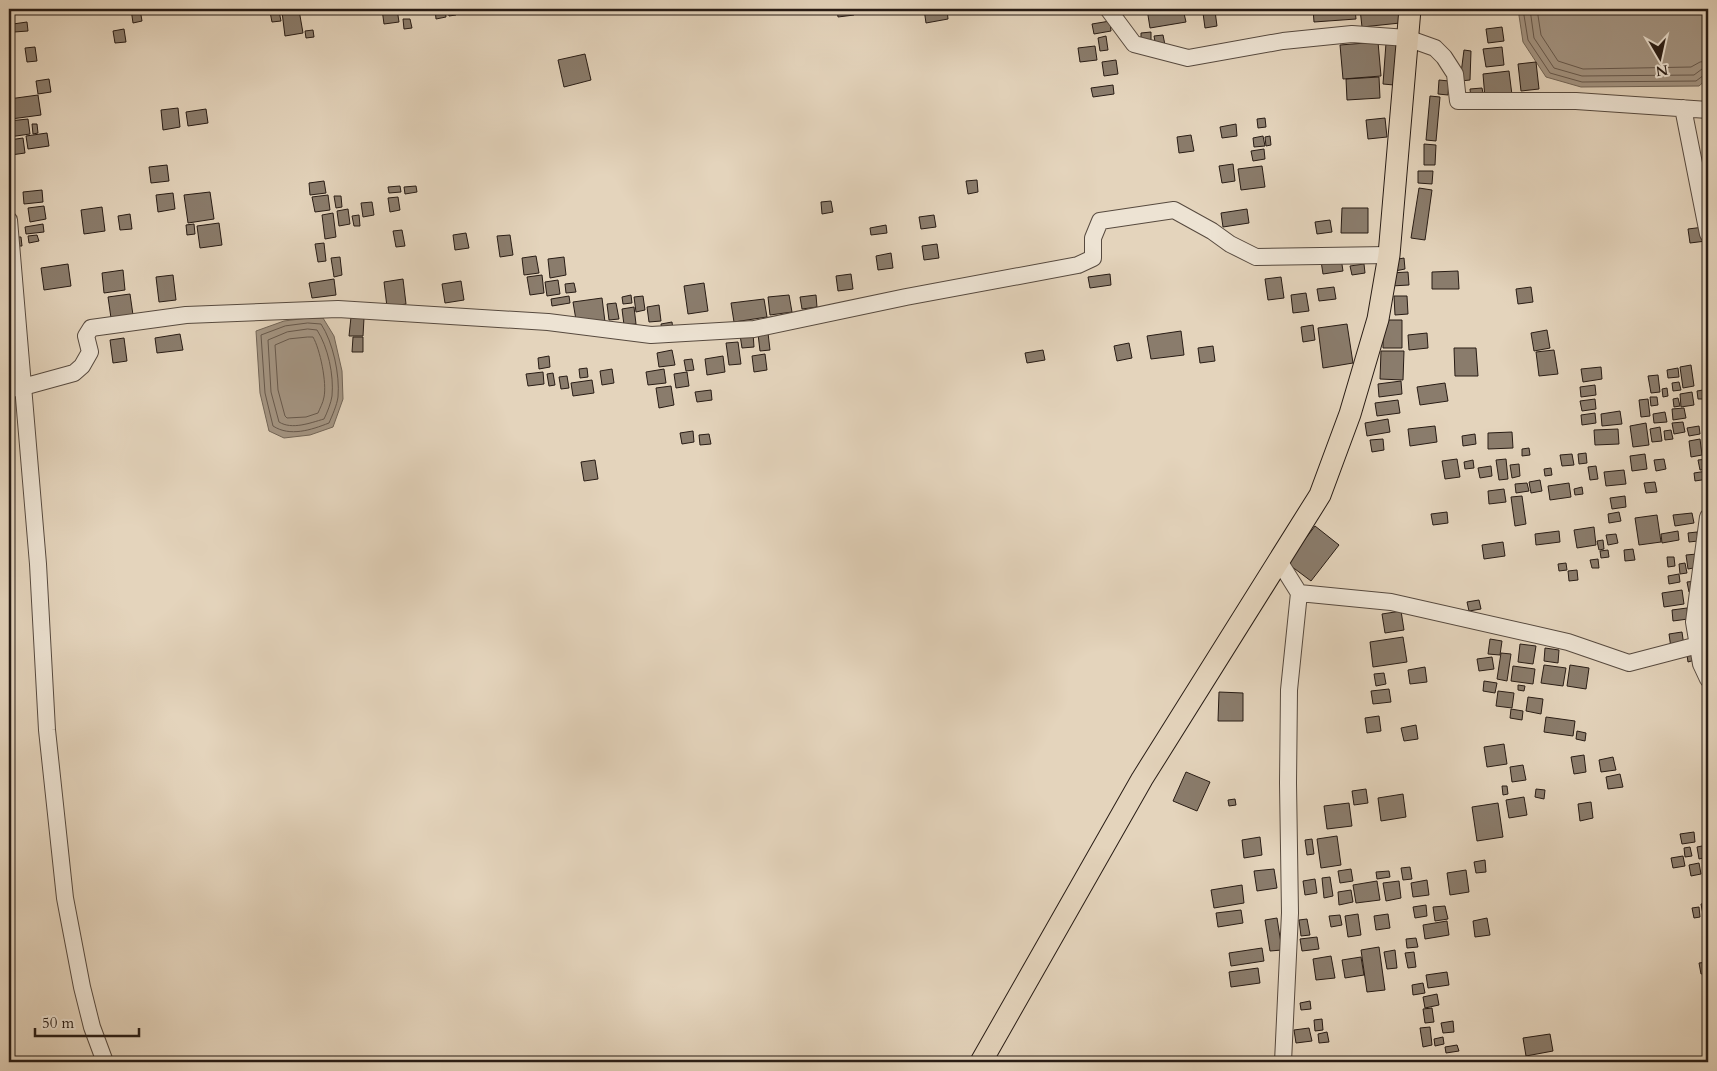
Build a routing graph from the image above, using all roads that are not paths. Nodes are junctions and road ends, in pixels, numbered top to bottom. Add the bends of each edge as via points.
1 (1108, 9) edge
2 (1410, 9) edge
3 (1407, 38) junction
4 (1683, 108) junction
5 (1708, 110) edge
6 (9, 220) edge
7 (1708, 234) edge
8 (1389, 255) junction
9 (16, 388) edge
10 (1708, 517) edge
11 (1279, 561) junction
12 (1299, 593) junction
13 (1698, 645) junction
14 (1708, 679) edge
15 (105, 1062) edge
16 (981, 1062) edge
17 (1283, 1062) edge

1 - 3 street via 1134,44 1188,58 1283,41 1352,34
2 - 3 main road
3 - 4 street via 1435,48 1444,57 1455,74 1458,101 1576,101
3 - 8 main road
4 - 5 street
4 - 7 street
6 - 9 street
8 - 9 street via 1256,257 1174,210 1100,221 1093,238 1093,258 1078,265 754,329 652,335 548,322 338,310 186,315 91,328 86,336 90,352 74,373
8 - 11 main road via 1378,319 1320,496
9 - 15 street via 38,564 47,730 65,898 82,987
10 - 13 street via 1694,622
11 - 12 street
11 - 16 main road via 1142,779
12 - 13 street via 1391,602 1568,642 1629,664
12 - 17 street via 1289,690 1290,913
13 - 14 street

